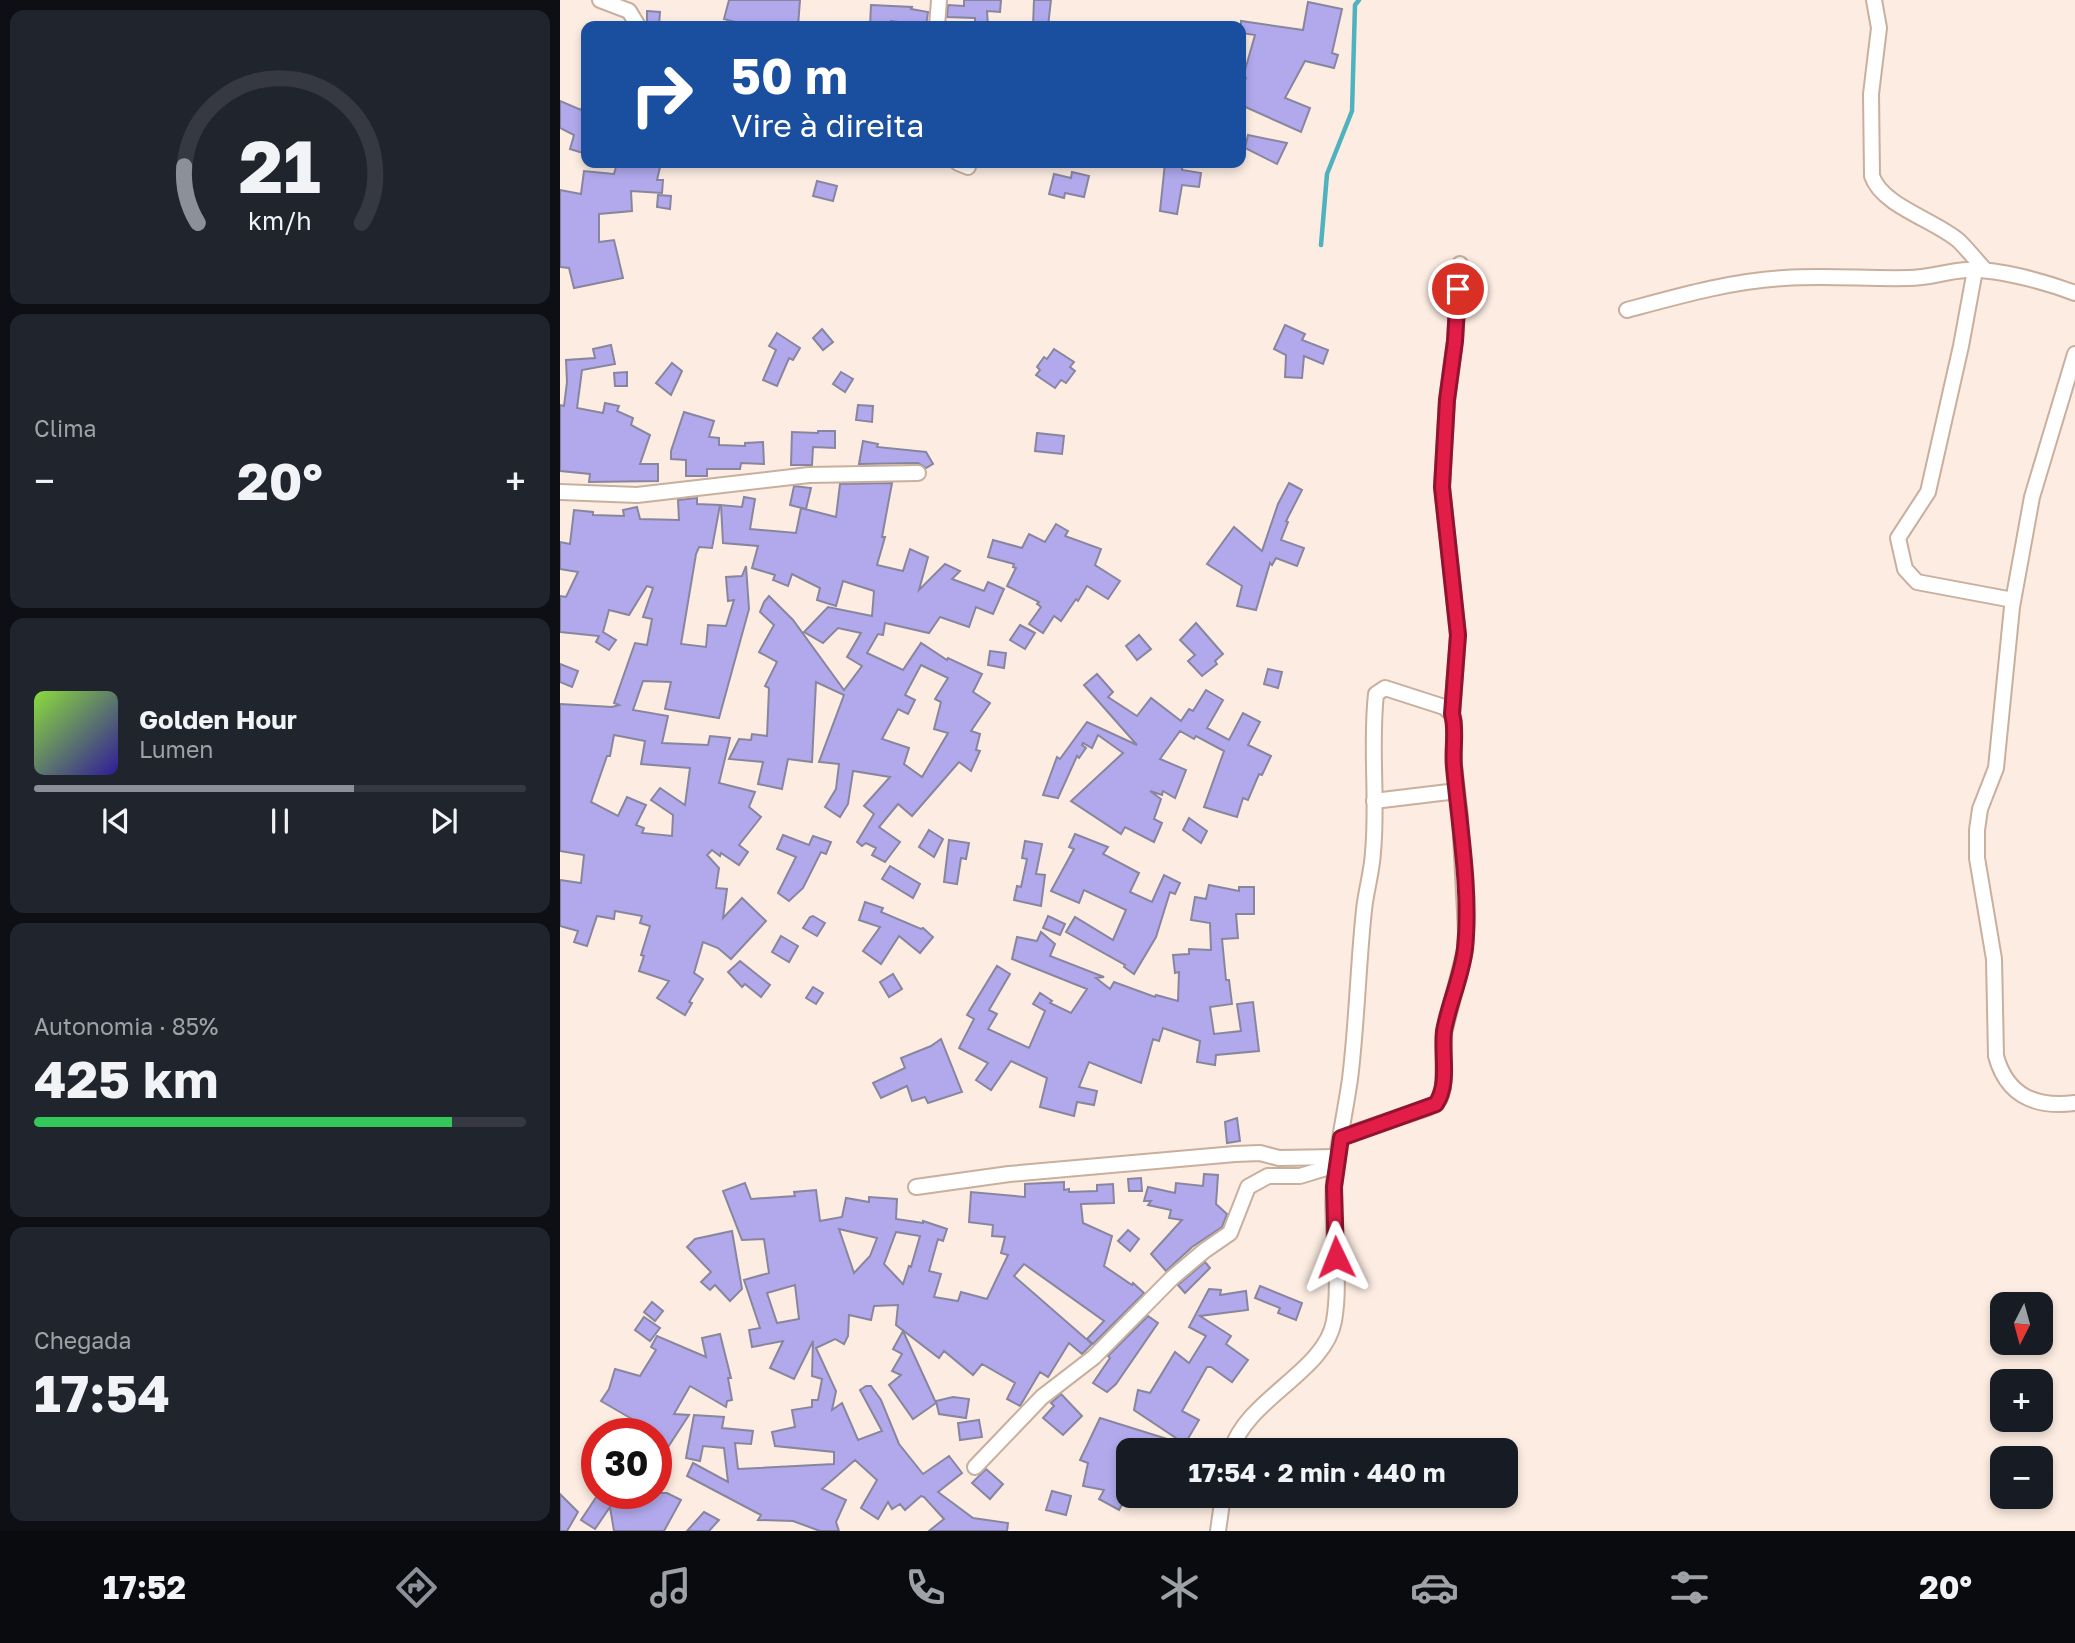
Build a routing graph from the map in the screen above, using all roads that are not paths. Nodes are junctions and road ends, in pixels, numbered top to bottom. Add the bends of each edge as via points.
1 (600, 0) edge
2 (939, 0) edge
3 (1874, 0) edge
4 (635, 21) edge
5 (937, 21) edge
6 (1460, 264) dead end
7 (1980, 270) junction
8 (2075, 293) edge
9 (1628, 310) dead end
10 (2075, 354) edge
11 (918, 473) dead end
12 (560, 492) edge
13 (2013, 600) junction
14 (1452, 714) junction
15 (1457, 791) junction
16 (1374, 801) junction
17 (2075, 1103) edge
18 (1341, 1138) junction
19 (1336, 1161) junction
20 (916, 1187) dead end
21 (1235, 1438) edge
22 (975, 1467) dead end
23 (1221, 1508) edge
24 (1218, 1531) edge

1 - 4 street via 629,11
2 - 5 street
3 - 7 street via 1879,28 1871,94 1875,186 1959,242
6 - 14 street via 1442,487 1458,635
7 - 8 street
7 - 9 street via 1917,278 1784,278 1710,288
7 - 13 street via 1928,492 1898,538 1905,569 1916,582
10 - 13 street via 2032,497
11 - 12 street via 809,475 637,495
13 - 17 street via 1996,768 1977,830 1977,858 1994,959 1996,1056 2009,1086 2019,1092 2039,1103
14 - 15 street
14 - 16 street via 1444,706 1398,690 1380,689 1374,715
15 - 16 street
15 - 18 street via 1466,932 1444,1033 1440,1098 1427,1108
16 - 18 street via 1373,856
18 - 19 street
19 - 20 street via 1235,1154
19 - 21 street via 1337,1280 1329,1337
19 - 22 street via 1300,1175 1268,1176 1248,1187 1230,1233 1172,1279 1094,1357 1042,1397
23 - 24 street

